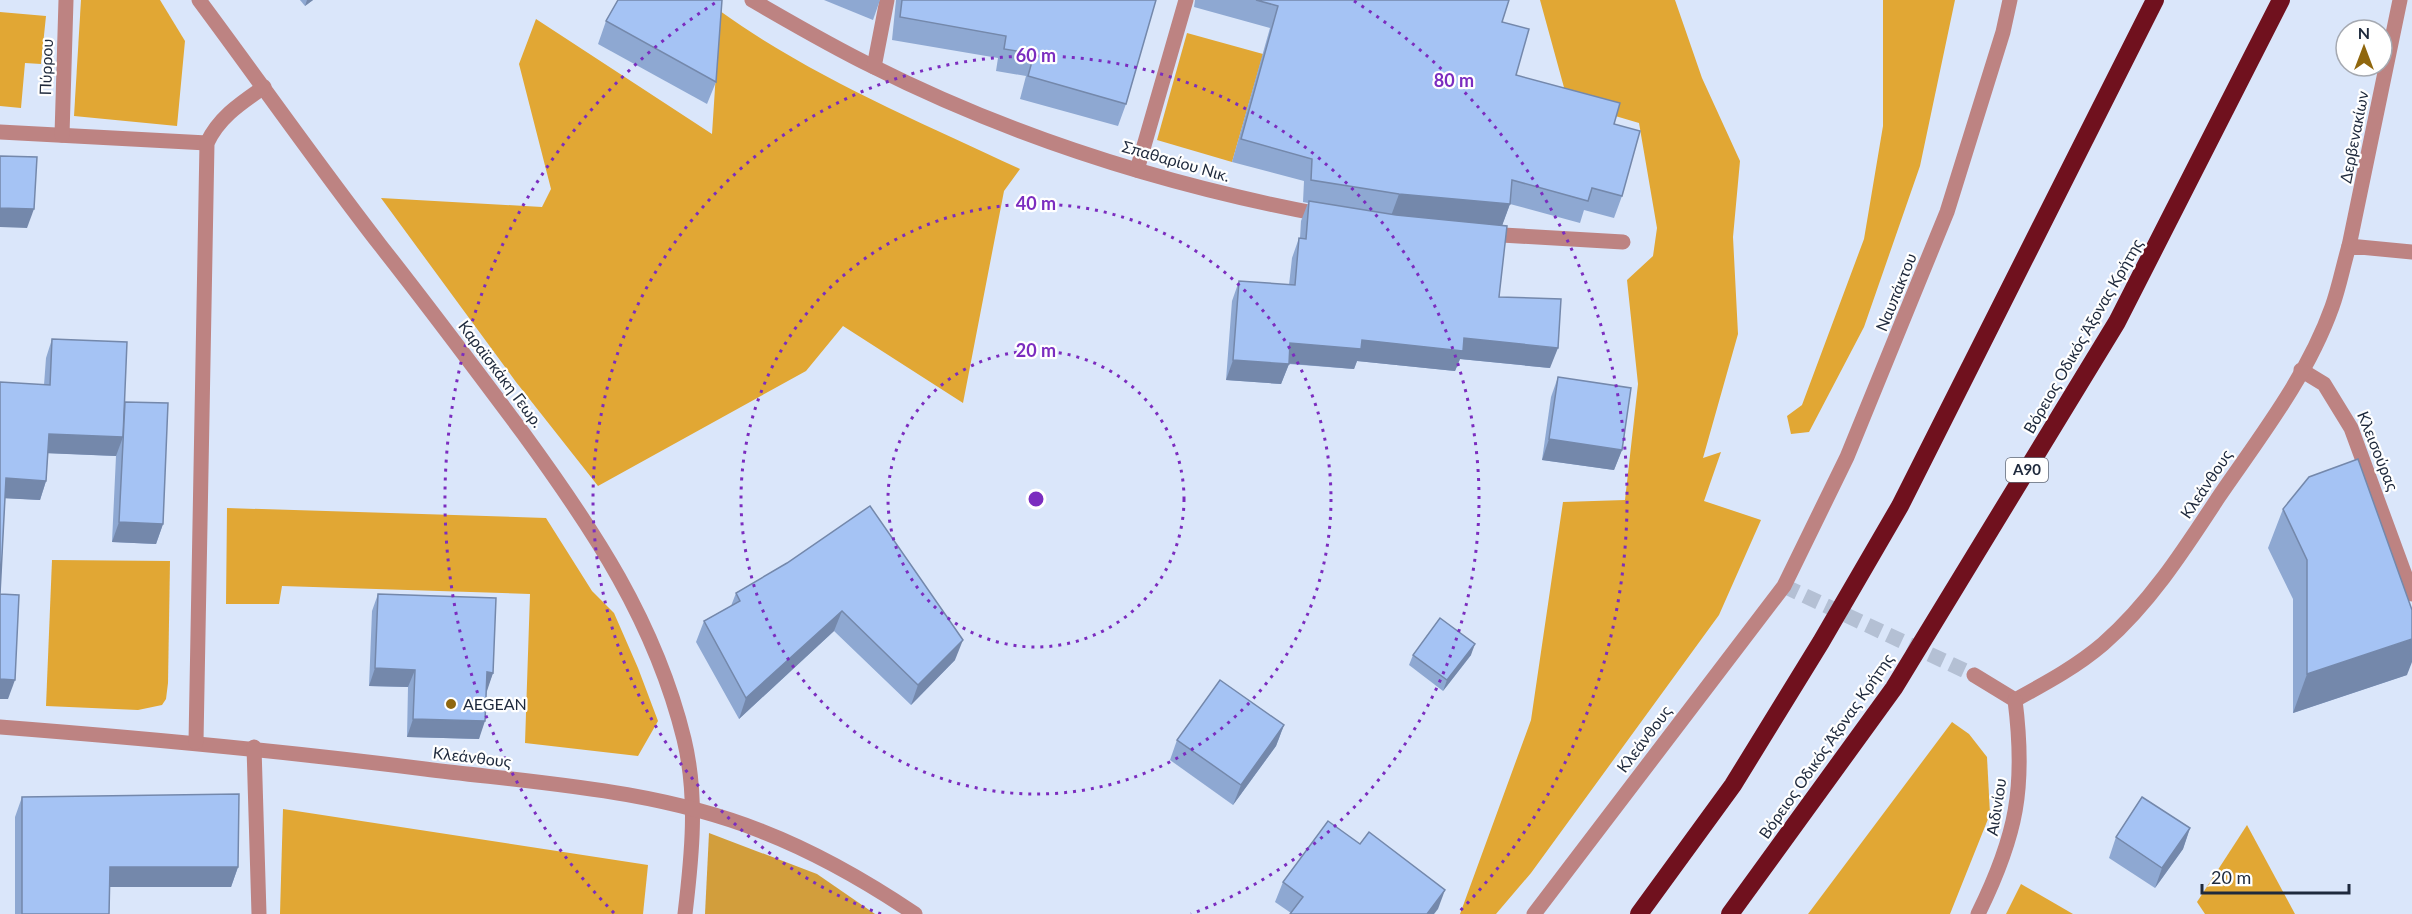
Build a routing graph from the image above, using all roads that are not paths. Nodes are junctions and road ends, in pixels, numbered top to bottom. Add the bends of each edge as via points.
1 (66, 0) edge
2 (199, 0) edge
3 (752, 0) edge
4 (887, 0) edge
5 (1186, 0) edge
6 (2010, 0) edge
7 (2155, 0) edge
8 (2281, 0) edge
9 (2400, 0) edge
10 (874, 67) junction
11 (264, 87) junction
12 (0, 132) edge
13 (62, 135) junction
14 (207, 143) junction
15 (1137, 170) junction
16 (1335, 217) edge
17 (1473, 234) edge
18 (1623, 242) dead end
19 (2349, 246) junction
20 (2412, 252) edge
21 (2301, 370) junction
22 (1784, 586) joint
23 (2412, 594) edge
24 (1974, 675) tunnel mouth
25 (2015, 700) junction
26 (0, 727) edge
27 (196, 741) junction
28 (254, 747) junction
29 (694, 810) junction
30 (258, 914) edge
31 (685, 914) edge
32 (915, 914) edge
33 (1534, 914) edge
34 (1639, 914) edge
35 (1730, 914) edge
36 (1978, 914) edge

1 - 13 street, Πύρρου
2 - 11 street, Καραϊσκάκη Γεωρ.
3 - 10 street, Σπαθαρίου Νικ.
4 - 10 street
5 - 15 street
6 - 22 street, Ναυπάκτου via 1947,212 1847,457
7 - 34 highway via 1900,506 1733,785
8 - 35 highway, Βόρειος Οδικός Άξονας Κρήτης / Α90 via 2117,322 1894,688
9 - 19 street, Δερβενακίων
10 - 15 street, Σπαθαρίου Νικ. via 986,116
11 - 14 street via 230,112 213,129
11 - 29 street, Καραϊσκάκη Γεωρ. via 332,183 471,362 599,542 636,608 666,678 684,740
12 - 13 street
13 - 14 street
14 - 27 street
15 - 16 street, Σπαθαρίου Νικ. via 1249,201
17 - 18 street
19 - 20 street
19 - 21 street, Κλεάνθους via 2332,307
21 - 23 street, Κλεισούρας via 2324,384 2351,428
21 - 25 street, Κλεάνθους via 2188,543 2139,609 2086,658
22 - 33 street, Κλεάνθους
24 - 25 street
25 - 36 street, Αιδινίου via 2021,753 2017,800 2001,868
26 - 27 street, Κλεάνθους
27 - 28 street, Κλεάνθους
28 - 29 street, Κλεάνθους via 567,787
28 - 30 street
29 - 31 street, Καραϊσκάκη Γεωρ.
29 - 32 street, Κλεάνθους via 760,831 833,864

